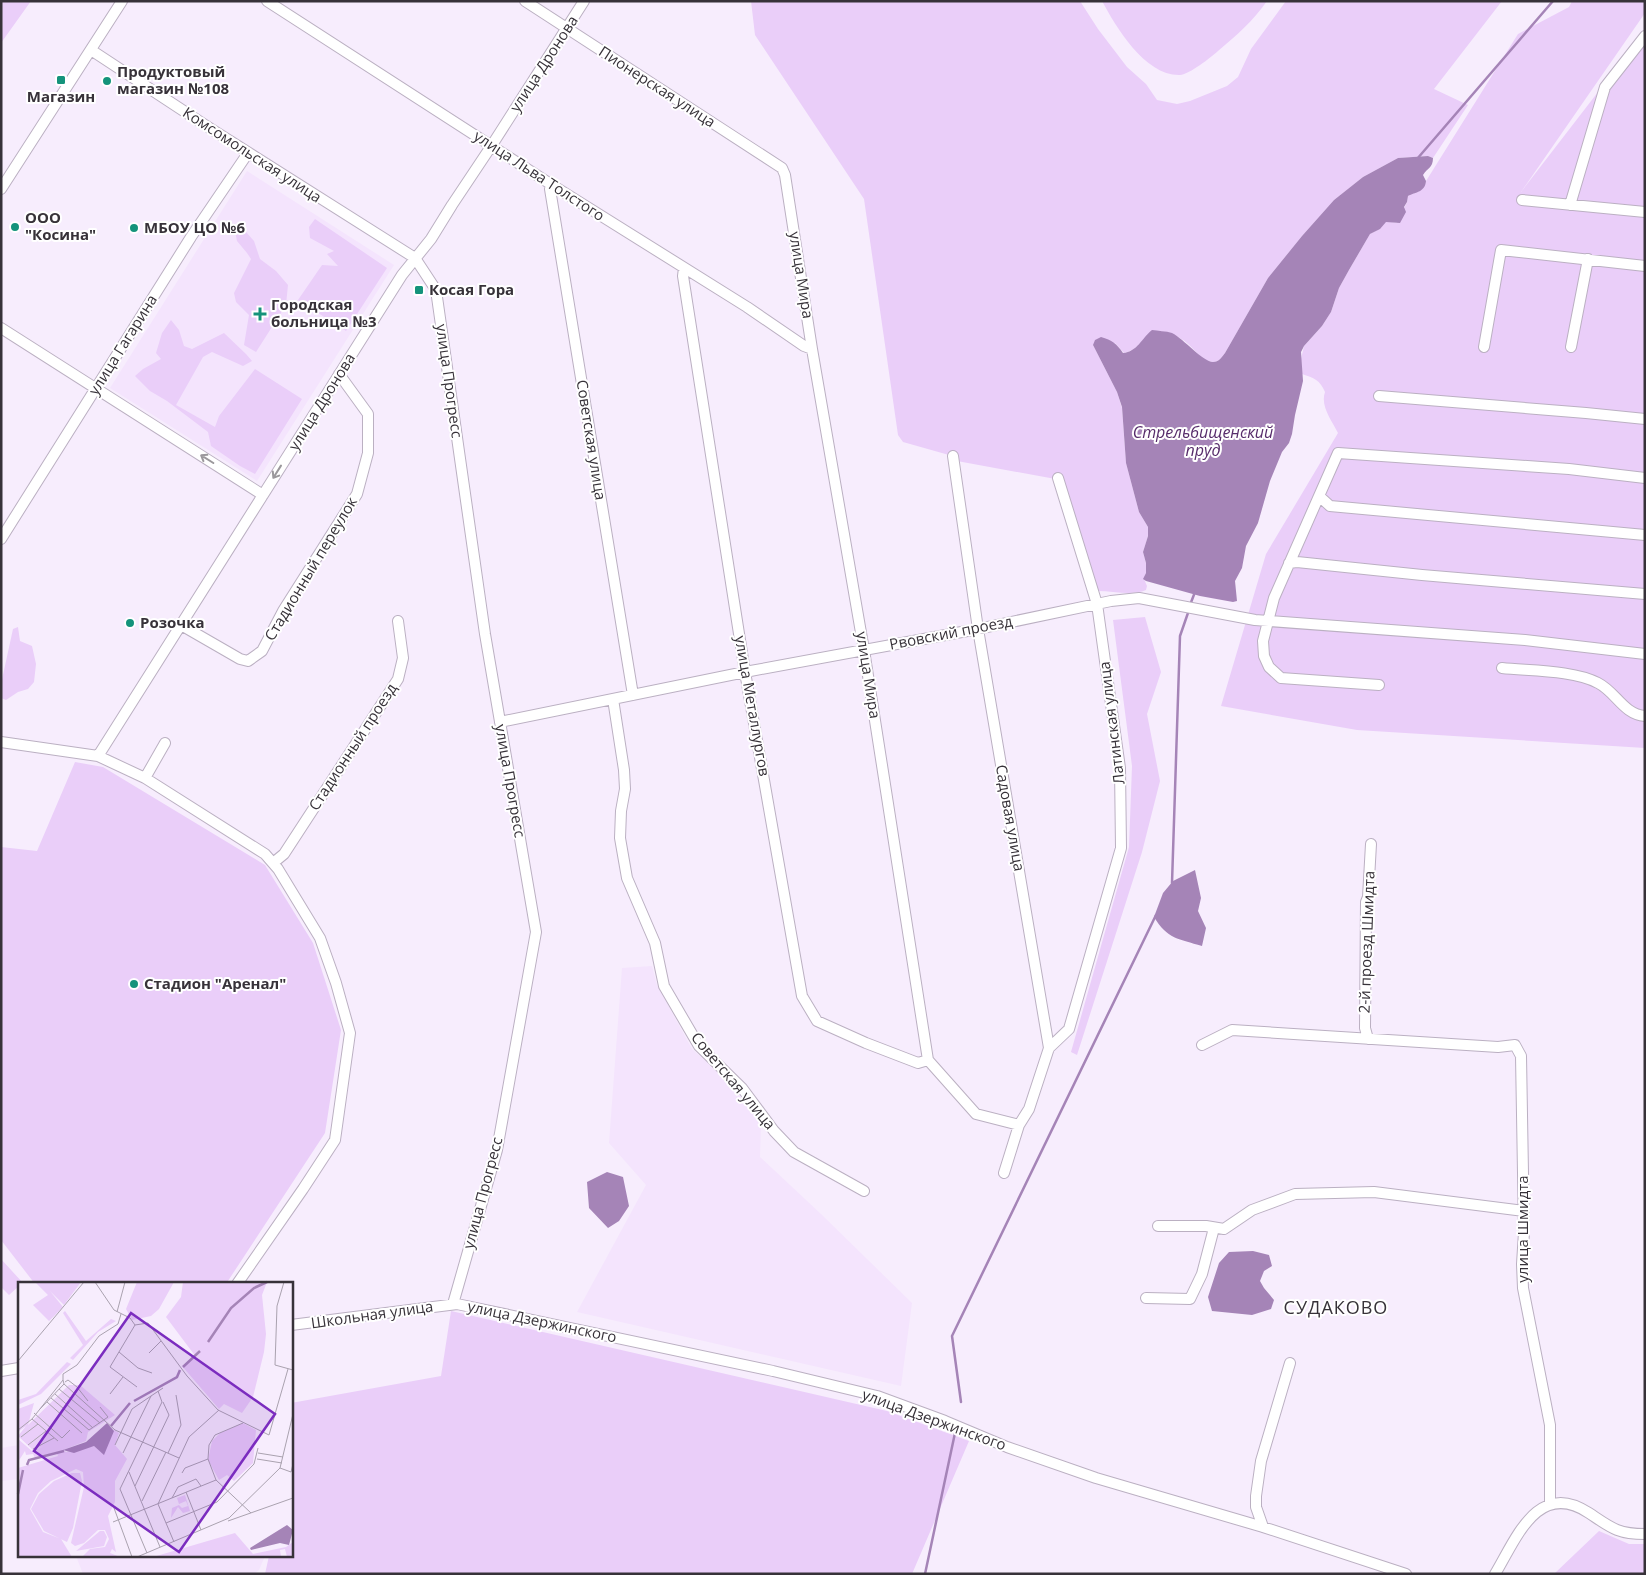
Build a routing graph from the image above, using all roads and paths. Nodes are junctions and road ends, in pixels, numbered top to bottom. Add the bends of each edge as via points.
1 (122, 1) edge
2 (267, 1) edge
3 (525, 1) edge
4 (584, 1) edge
5 (566, 29) junction
6 (1645, 36) edge
7 (91, 50) junction
8 (492, 146) junction
9 (248, 153) junction
10 (785, 175) joint
11 (552, 185) junction
12 (1, 189) edge
13 (1522, 200) dead end
14 (1570, 205) junction
15 (1645, 212) edge
16 (416, 258) junction
17 (1588, 260) junction
18 (1645, 266) edge
19 (684, 268) junction
20 (1, 328) edge
21 (1484, 347) dead end
22 (1571, 347) dead end
23 (812, 349) junction
24 (339, 374) junction
25 (96, 389) junction
26 (1379, 396) dead end
27 (1645, 419) edge
28 (953, 456) dead end
29 (1058, 478) dead end
30 (1645, 478) edge
31 (263, 495) junction
32 (1319, 496) junction
33 (1645, 535) edge
34 (1, 539) edge
35 (1289, 563) junction
36 (1645, 594) edge
37 (1097, 604) junction
38 (398, 620) dead end
39 (1268, 621) junction
40 (181, 626) junction
41 (978, 629) junction
42 (864, 650) junction
43 (1645, 654) edge
44 (1502, 668) dead end
45 (745, 672) junction
46 (1379, 685) dead end
47 (633, 695) junction
48 (613, 699) junction
49 (1645, 716) edge
50 (500, 722) junction
51 (1, 742) edge
52 (165, 743) dead end
53 (98, 756) junction
54 (145, 778) junction
55 (1371, 844) dead end
56 (273, 863) junction
57 (1368, 1039) junction
58 (1202, 1045) dead end
59 (1049, 1048) junction
60 (928, 1060) junction
61 (1018, 1125) junction
62 (1004, 1173) dead end
63 (864, 1191) dead end
64 (1524, 1211) junction
65 (1158, 1226) dead end
66 (1214, 1228) junction
67 (238, 1282) edge
68 (1146, 1298) dead end
69 (453, 1304) junction
70 (292, 1325) edge
71 (1290, 1363) dead end
72 (18, 1368) edge
73 (1, 1371) edge
74 (1550, 1503) junction
75 (1262, 1527) junction
76 (1645, 1534) edge
77 (1406, 1574) edge
78 (1495, 1574) edge

1 - 7 street
2 - 8 street, улица Льва Толстого
3 - 5 street, Пионерская улица
4 - 5 street, улица Дронова
5 - 8 street, улица Дронова
5 - 10 street, Пионерская улица via 782,168
6 - 14 street via 1605,87
7 - 9 street, Комсомольская улица
7 - 12 street
8 - 11 street, улица Льва Толстого
8 - 16 street, улица Дронова via 432,239
9 - 16 street, Комсомольская улица
9 - 25 street, улица Гагарина
10 - 23 street, улица Мира
11 - 19 street, улица Льва Толстого
11 - 47 street, Советская улица via 551,199
13 - 14 street
14 - 15 street
16 - 24 street, улица Дронова
16 - 50 street, улица Прогресс via 436,290 484,634
17 - 18 street
17 - 21 street via 1501,250
17 - 22 street
19 - 23 street, улица Льва Толстого
19 - 45 street, улица Металлургов
20 - 25 street
23 - 42 street, улица Мира
24 -> 31 street, улица Дронова
24 - 40 street, Стадионный переулок via 368,414 368,452 357,494 283,611 262,651 248,661 240,659
31 -> 25 street
25 - 34 street, улица Гагарина
26 - 27 street
28 - 41 street, Садовая улица
29 - 37 street, Латинская улица
30 - 32 street via 1569,469 1338,453
31 - 40 street, улица Дронова
32 - 33 street via 1330,506
32 - 35 street
35 - 36 street
35 - 39 street
37 - 39 street, Рвовский проезд via 1139,598
37 - 41 street, Рвовский проезд
37 - 59 street, Латинская улица via 1120,768 1121,848 1069,1029
38 - 56 street, Стадионный проезд via 403,658 398,679 284,854
39 - 43 street, Рвовский проезд via 1525,640
39 - 46 street via 1264,656 1281,678
40 - 53 street, улица Дронова
41 - 42 street, Рвовский проезд
41 - 59 street, Садовая улица
42 - 45 street, Рвовский проезд
42 - 60 street, улица Мира
44 - 49 street via 1575,675 1598,683 1624,707
45 - 47 street, Рвовский проезд
45 - 60 street, улица Металлургов via 802,996 817,1021 918,1063
47 - 48 street, Рвовский проезд
48 - 50 street, Рвовский проезд
48 - 63 street, Советская улица via 626,789 620,838 627,878 655,943 664,986 699,1046 742,1088 794,1152
50 - 69 street, улица Прогресс via 536,932 497,1150
51 - 53 street
52 - 54 street
53 - 54 street
54 - 56 street via 265,854
55 - 57 street, 2-й проезд Шмидта via 1366,902 1365,1028
56 - 67 street via 320,938 350,1033 335,1140
57 - 58 street via 1232,1030
57 - 64 street, улица Шмидта via 1498,1047 1515,1044 1521,1056
59 - 61 street, Садовая улица via 1029,1109
60 - 61 street via 976,1114
61 - 62 street, Садовая улица
64 - 66 street via 1374,1192 1295,1194 1252,1210 1224,1229
64 - 74 street, улица Шмидта via 1523,1288 1550,1426
65 - 66 street
66 - 68 street via 1202,1274 1190,1299
69 - 70 street, Школьная улица
69 - 75 street, улица Дзержинского via 774,1371 877,1396 1096,1478
71 - 75 street via 1261,1461 1256,1507
72 - 73 street
74 - 76 street via 1570,1504 1611,1528 1629,1534
74 - 78 street via 1530,1517
75 - 77 street, улица Дзержинского

